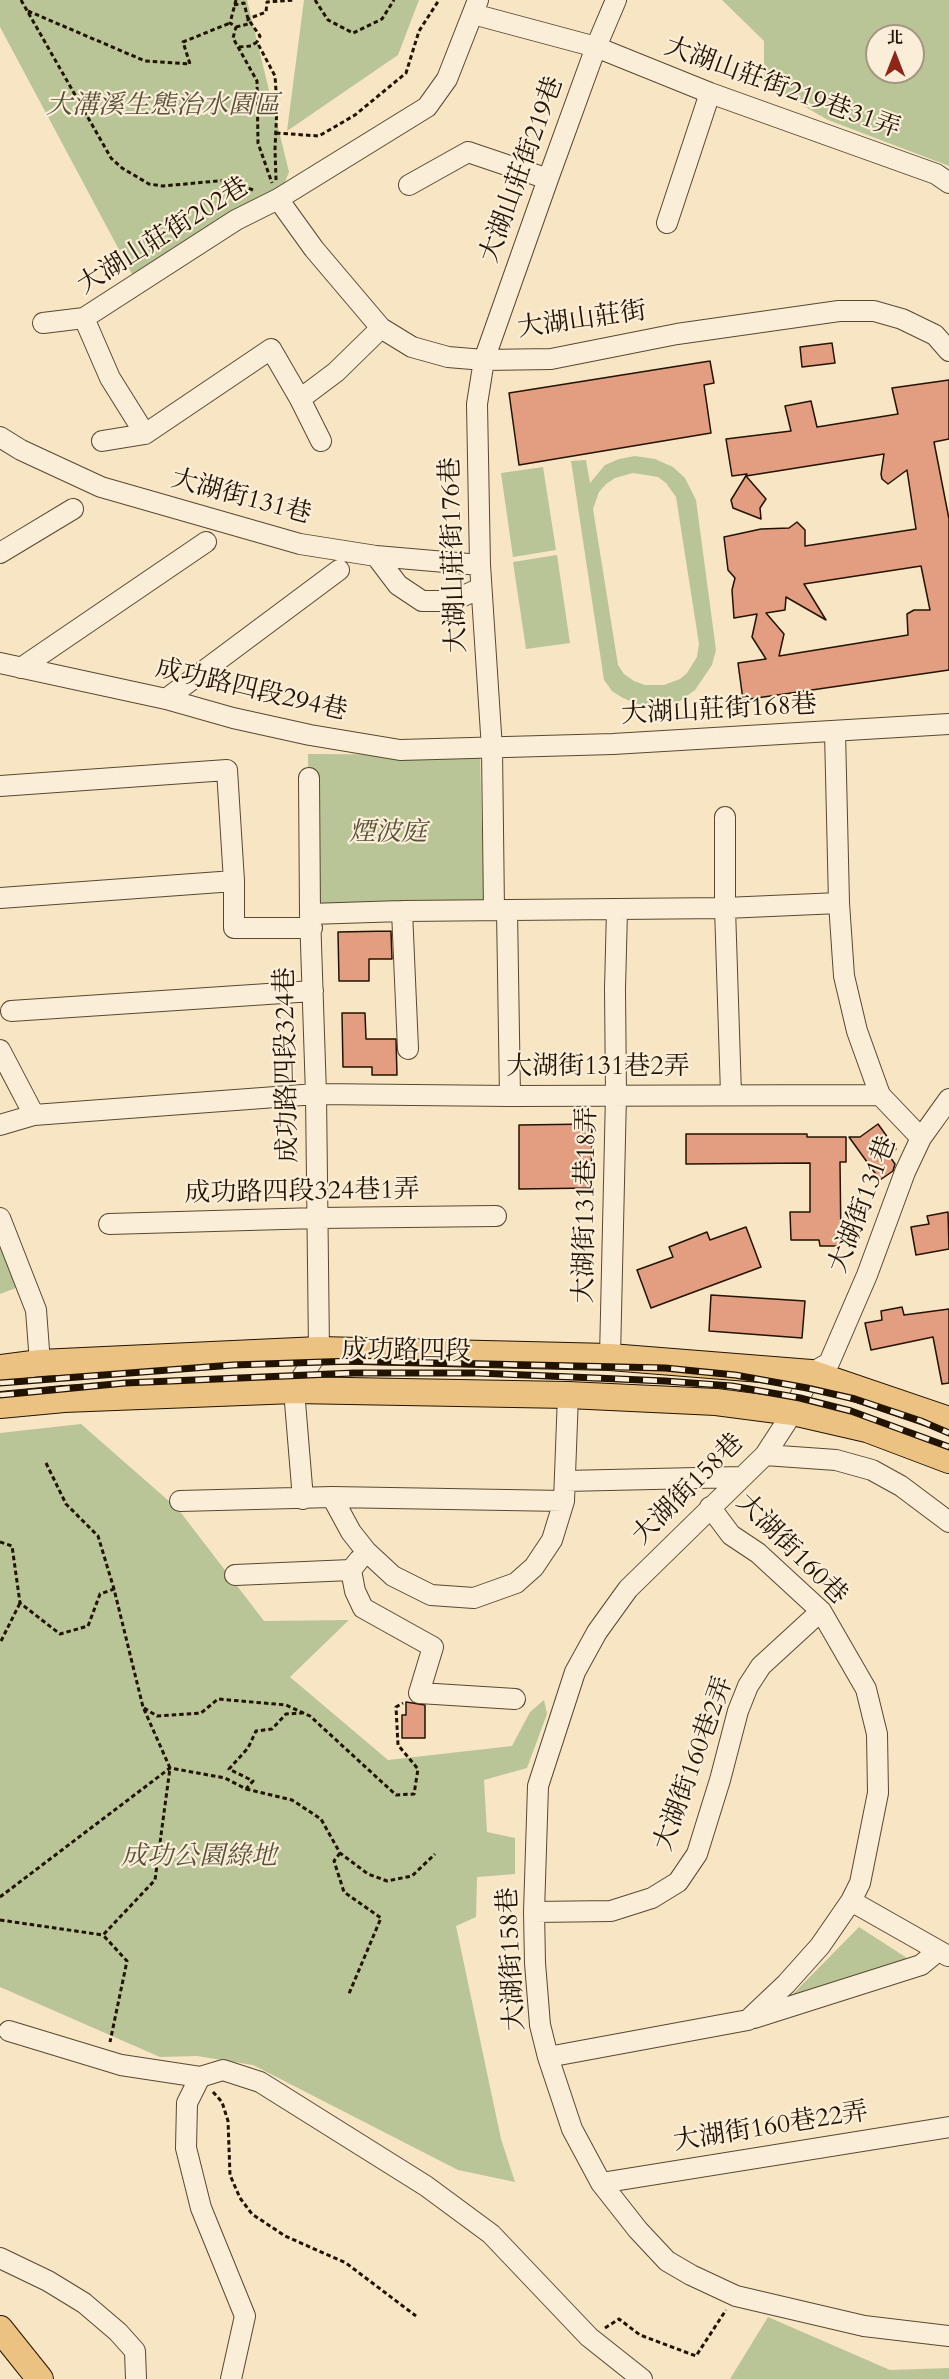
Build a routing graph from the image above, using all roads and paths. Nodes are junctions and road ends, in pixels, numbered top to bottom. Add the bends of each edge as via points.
1 (21, 0) edge
2 (236, 0) edge
3 (294, 0) edge
4 (315, 0) edge
5 (394, 0) edge
6 (439, 0) edge
7 (616, 0) edge
8 (234, 5) junction
9 (476, 7) edge
10 (27, 10) junction
11 (248, 19) junction
12 (230, 23) junction
13 (236, 27) junction
14 (257, 42) junction
15 (238, 47) junction
16 (596, 47) junction
17 (710, 93) junction
18 (276, 134) junction
19 (548, 179) junction
20 (949, 183) edge
21 (409, 185) dead end
22 (278, 199) junction
23 (667, 224) dead end
24 (84, 318) junction
25 (44, 323) dead end
26 (381, 328) junction
27 (949, 351) edge
28 (484, 360) junction
29 (300, 399) junction
30 (145, 434) junction
31 (0, 437) edge
32 (102, 441) dead end
33 (321, 441) dead end
34 (73, 509) dead end
35 (206, 542) dead end
36 (0, 553) edge
37 (376, 556) junction
38 (480, 565) junction
39 (339, 570) dead end
40 (481, 588) junction
41 (0, 663) edge
42 (21, 668) junction
43 (166, 699) junction
44 (949, 724) edge
45 (835, 732) junction
46 (492, 749) junction
47 (309, 778) dead end
48 (0, 786) edge
49 (725, 817) dead end
50 (234, 881) junction
51 (0, 897) edge
52 (839, 903) junction
53 (725, 908) junction
54 (617, 910) junction
55 (402, 911) junction
56 (501, 911) junction
57 (311, 921) junction
58 (313, 991) junction
59 (11, 1011) dead end
60 (408, 1049) dead end
61 (0, 1050) edge
62 (316, 1094) junction
63 (731, 1094) junction
64 (616, 1095) junction
65 (880, 1095) junction
66 (510, 1096) junction
67 (949, 1099) edge
68 (34, 1115) junction
69 (0, 1125) edge
70 (921, 1138) junction
71 (496, 1216) dead end
72 (0, 1218) edge
73 (318, 1218) junction
74 (108, 1224) dead end
75 (319, 1350) junction
76 (610, 1357) junction
77 (40, 1363) junction
78 (0, 1368) edge
79 (811, 1373) junction
80 (294, 1390) junction
81 (568, 1395) junction
82 (0, 1405) edge
83 (793, 1412) junction
84 (949, 1420) edge
85 (765, 1455) junction
86 (949, 1460) edge
87 (46, 1463) dead end
88 (741, 1477) junction
89 (565, 1481) junction
90 (332, 1497) junction
91 (303, 1499) junction
92 (564, 1501) junction
93 (180, 1502) dead end
94 (710, 1507) junction
95 (949, 1522) edge
96 (0, 1542) edge
97 (366, 1551) junction
98 (351, 1570) junction
99 (235, 1575) dead end
100 (114, 1589) junction
101 (20, 1603) junction
102 (821, 1611) junction
103 (1, 1641) edge
104 (419, 1693) junction
105 (515, 1699) dead end
106 (143, 1707) junction
107 (304, 1713) junction
108 (170, 1768) junction
109 (246, 1789) junction
110 (340, 1853) junction
111 (435, 1854) dead end
112 (0, 1897) edge
113 (851, 1901) junction
114 (534, 1912) junction
115 (0, 1920) edge
116 (103, 1935) junction
117 (943, 1954) edge
118 (348, 1996) dead end
119 (748, 2020) junction
120 (3, 2032) edge
121 (548, 2057) junction
122 (107, 2061) junction
123 (200, 2077) junction
124 (949, 2127) edge
125 (601, 2182) junction
126 (0, 2258) edge
127 (736, 2296) junction
128 (416, 2316) dead end
129 (619, 2319) dead end
130 (0, 2329) edge
131 (949, 2336) edge
132 (0, 2354) edge
133 (20, 2379) edge
134 (40, 2379) edge
135 (136, 2379) edge
136 (231, 2379) edge
137 (642, 2379) edge

1 - 10 path
2 - 8 path
3 - 11 path via 267,2 266,12
4 - 5 path via 328,20 353,33 382,19
6 - 18 path via 419,31 406,73 355,116 320,136
7 - 16 street, 大湖山莊街219巷
8 - 11 path via 244,3
8 - 12 path
9 - 16 street, 大湖山莊街219巷31弄
9 - 22 street, 大湖山莊街202巷 via 447,79 427,107
10 - 12 path via 144,61 190,64 183,42
10 - 22 path via 111,158 122,168 149,184 228,180
11 - 13 path via 248,24
11 - 14 path via 260,36
12 - 13 path
13 - 15 path via 233,38
14 - 15 path
14 - 18 path via 275,76
15 - 22 path via 257,81 258,143
16 - 17 street, 大湖山莊街219巷31弄
16 - 19 street, 大湖山莊街219巷
17 - 20 street, 大湖山莊街219巷31弄 via 936,174
17 - 23 street
18 - 22 path
19 - 21 street via 468,152
19 - 28 street, 大湖山莊街219巷
22 - 24 street, 大湖山莊街202巷 via 236,220
22 - 26 street, 大湖山莊街 via 314,249
24 - 25 street, 大湖山莊街202巷
24 - 30 street via 110,378
26 - 28 street, 大湖山莊街 via 430,352
26 - 29 street via 336,372
27 - 28 street, 大湖山莊街 via 935,335 902,319 874,311 839,311 677,334 551,359
28 - 38 street, 大湖山莊街176巷 via 477,404
29 - 30 street via 271,350
29 - 33 street
30 - 32 street
31 - 37 street, 大湖街131巷 via 101,487 300,544
34 - 36 street
35 - 42 street
37 - 38 street, 大湖街131巷
37 - 40 street via 398,585 422,601 452,602
38 - 40 street, 大湖山莊街176巷
39 - 43 street
40 - 46 street, 大湖山莊街176巷
41 - 42 street, 成功路四段294巷
42 - 43 street, 成功路四段294巷
43 - 46 street, 成功路四段294巷 via 309,735 400,750
44 - 45 street, 大湖山莊街168巷
45 - 46 street, 大湖山莊街168巷
45 - 52 street, 大湖街131巷
46 - 56 street
47 - 57 street, 成功路四段324巷
48 - 50 street via 227,770
49 - 53 street
50 - 51 street
50 - 57 street via 234,928
52 - 53 street
52 - 65 street, 大湖街131巷 via 844,976 857,1031
53 - 54 street
53 - 63 street
54 - 56 street
54 - 64 street, 大湖街131巷18弄
55 - 56 street
55 - 57 street
55 - 60 street
56 - 66 street
57 - 58 street, 成功路四段324巷
58 - 59 street
58 - 62 street, 成功路四段324巷
61 - 68 street
62 - 66 street, 大湖街131巷2弄
62 - 68 street, 大湖街131巷2弄
62 - 73 street, 成功路四段324巷
63 - 64 street, 大湖街131巷2弄
63 - 65 street, 大湖街131巷2弄
64 - 66 street, 大湖街131巷2弄
64 - 76 street, 大湖街131巷18弄
65 - 70 street, 大湖街131巷
67 - 70 street
68 - 69 street
70 - 79 street, 大湖街131巷 via 829,1363
71 - 73 street, 成功路四段324巷1弄
72 - 77 street via 36,1310
73 - 74 street, 成功路四段324巷1弄
73 - 75 street, 成功路四段324巷
75 - 76 main road, 成功路四段
75 - 77 main road, 成功路四段
75 - 80 street
76 - 79 main road, 成功路四段
77 - 78 main road, 成功路四段
79 - 83 street, 大湖街131巷
79 - 84 main road, 成功路四段
80 - 81 main road, 成功路四段
80 - 82 main road, 成功路四段
80 - 91 street
81 - 83 main road, 成功路四段 via 716,1402
81 - 89 street
83 - 85 street, 大湖街158巷
83 - 86 main road, 成功路四段 via 867,1430
85 - 88 street, 大湖街158巷
85 - 95 street via 836,1460 872,1470
87 - 100 path via 66,1504 98,1536
88 - 89 street
88 - 94 street, 大湖街158巷
89 - 92 street
90 - 91 street
90 - 92 street
90 - 97 street
91 - 93 street
92 - 97 street via 552,1540 534,1567 516,1583 474,1598 431,1595 393,1576
94 - 102 street, 大湖街160巷 via 731,1535 758,1553
94 - 114 street, 大湖街158巷 via 628,1589 575,1672 538,1786
96 - 101 path via 12,1546
97 - 98 street
98 - 99 street
98 - 104 street via 363,1608 433,1647
100 - 101 path via 100,1594 88,1626 60,1634
100 - 106 path
101 - 103 path
102 - 113 street, 大湖街160巷 via 866,1689 877,1734 878,1793 860,1883
102 - 114 street, 大湖街160巷2弄 via 761,1666 748,1686 697,1854 678,1882 652,1898 611,1911
104 - 105 street
104 - 107 path via 396,1707 398,1745 418,1769 414,1794 396,1795
106 - 107 path via 157,1716 201,1713 218,1699 286,1705
106 - 108 path
107 - 109 path via 286,1714 272,1729 256,1731 248,1748 229,1769 253,1781
108 - 109 path via 225,1778
108 - 112 path
108 - 116 path via 155,1880
109 - 110 path via 292,1800 321,1819
110 - 111 path via 368,1874 387,1881 412,1876
110 - 118 path via 334,1862 344,1892 381,1918
113 - 117 street
113 - 119 street, 大湖街160巷 via 820,1946
114 - 121 street, 大湖街158巷 via 540,2025
115 - 116 path
116 - 122 path via 126,1961
117 - 119 street via 921,1965
119 - 121 street
120 - 122 street
121 - 125 street, 大湖街158巷 via 572,2129
122 - 123 street
123 - 128 path via 222,2102 228,2121 230,2175 252,2214 285,2236 346,2263
123 - 136 street via 187,2103 186,2148 201,2208 245,2316
123 - 137 street via 223,2070 260,2082 426,2186 491,2234 589,2337
124 - 125 street, 大湖街160巷22弄
125 - 127 street, 大湖街158巷 via 667,2261
126 - 135 street via 84,2303 118,2332 135,2351
127 - 129 path via 696,2356 640,2335
127 - 131 street, 大湖街158巷 via 864,2326
130 - 134 main road
132 - 133 main road

